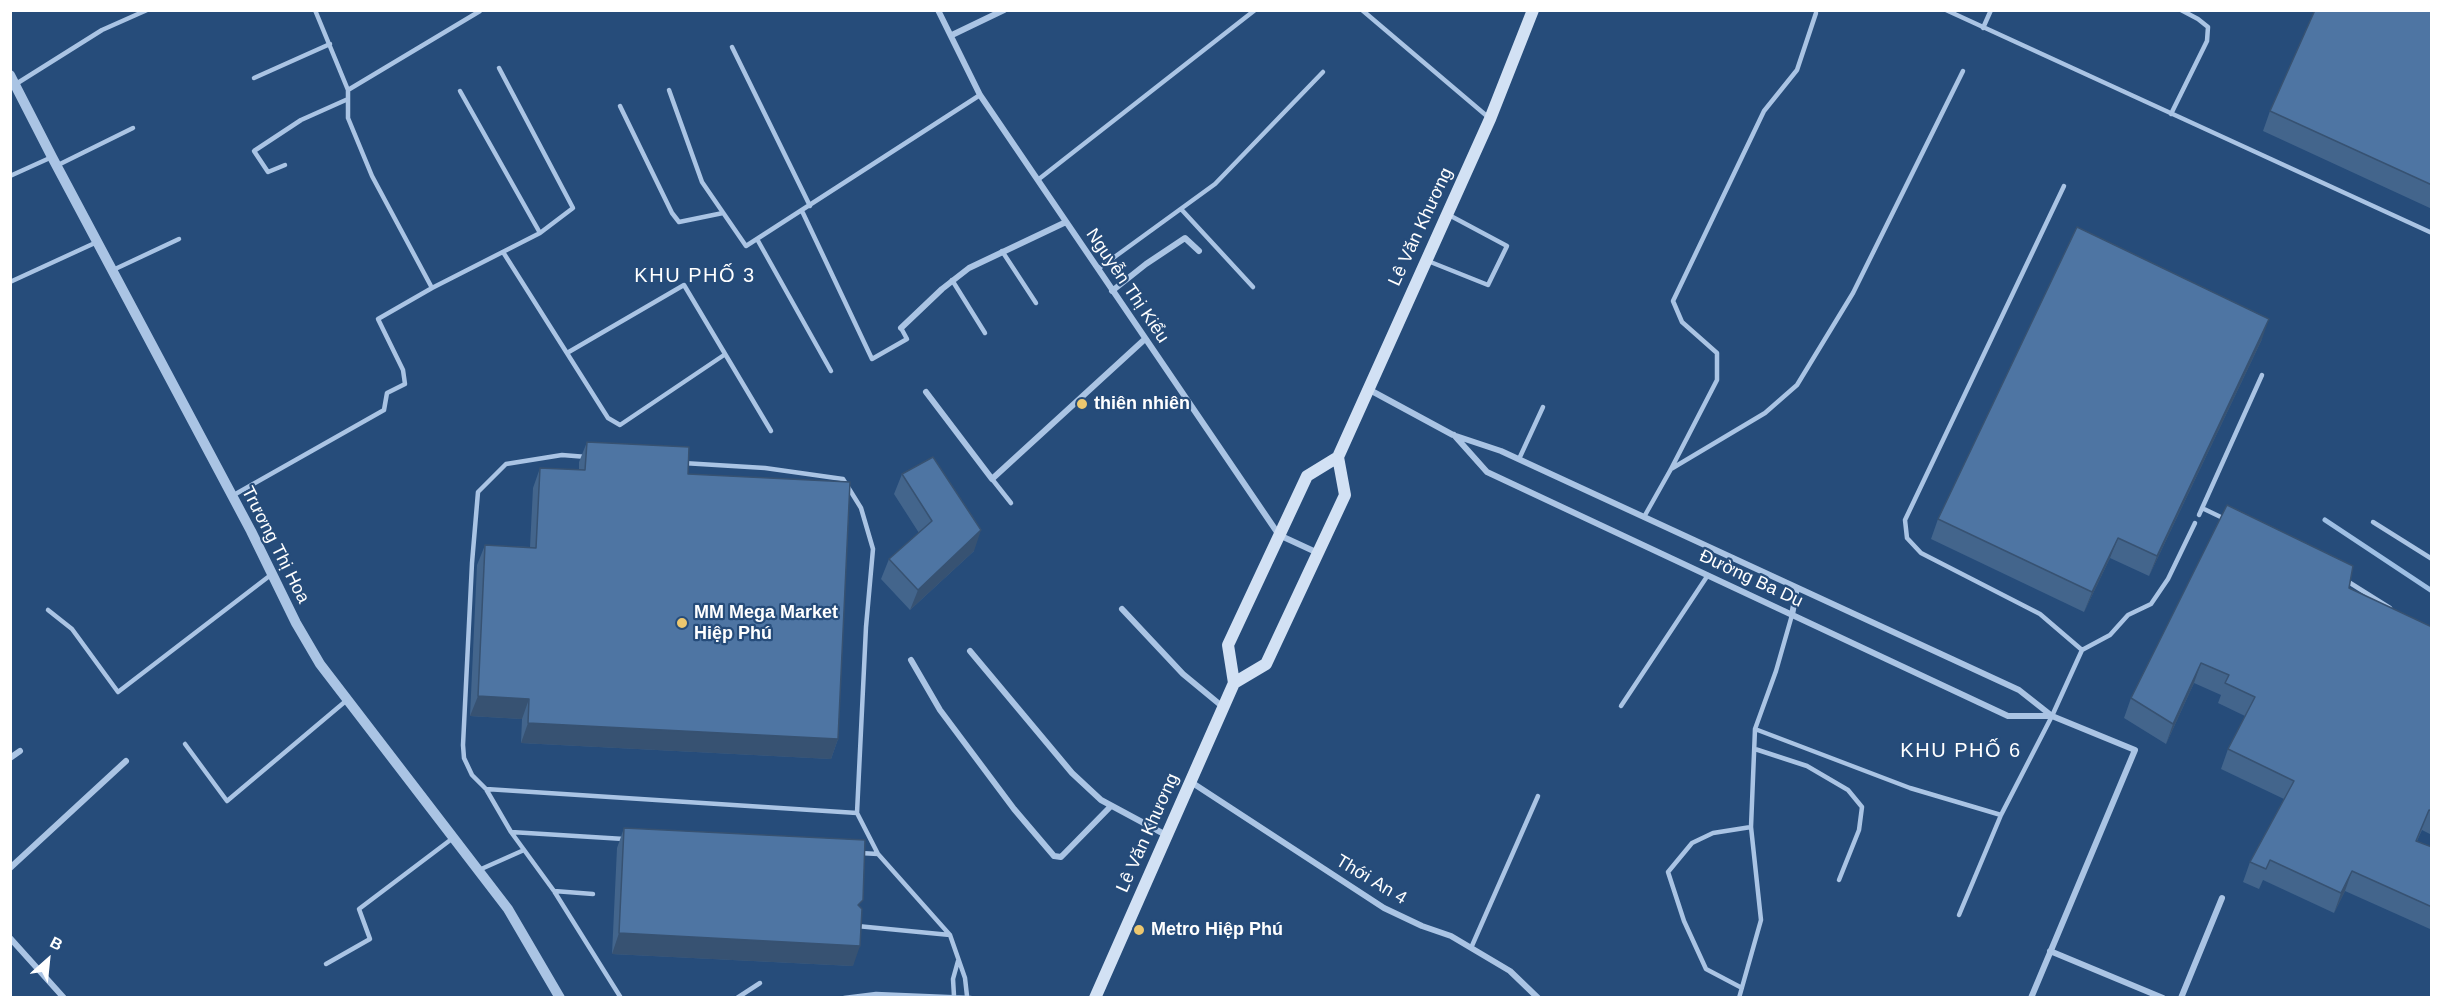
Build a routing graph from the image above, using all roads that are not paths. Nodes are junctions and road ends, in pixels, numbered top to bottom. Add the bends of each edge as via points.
1 (147, 10) edge
2 (315, 10) edge
3 (938, 10) edge
4 (1004, 10) edge
5 (1255, 10) edge
6 (1362, 10) edge
7 (1533, 10) edge
8 (1946, 10) edge
9 (1991, 10) edge
10 (2181, 10) edge
11 (480, 11) edge
12 (1816, 13) dead end
13 (1983, 28) junction
14 (952, 35) junction
15 (330, 44) junction
16 (732, 47) dead end
17 (499, 68) dead end
18 (1963, 71) dead end
19 (1323, 72) dead end
20 (254, 78) dead end
21 (12, 80) edge
22 (348, 90) junction
23 (669, 90) dead end
24 (460, 91) dead end
25 (980, 95) junction
26 (348, 99) junction
27 (620, 106) dead end
28 (2171, 114) junction
29 (1490, 119) junction
30 (133, 128) dead end
31 (54, 162) junction
32 (285, 165) dead end
33 (10, 176) edge
34 (1039, 179) junction
35 (2064, 186) dead end
36 (810, 206) junction
37 (1181, 209) junction
38 (801, 211) junction
39 (723, 213) junction
40 (1447, 213) junction
41 (1066, 222) junction
42 (540, 233) junction
43 (2432, 233) edge
44 (179, 239) dead end
45 (757, 239) junction
46 (97, 242) junction
47 (1002, 251) junction
48 (1199, 251) dead end
49 (503, 252) junction
50 (1426, 260) junction
51 (1098, 269) junction
52 (113, 270) junction
53 (952, 280) junction
54 (10, 282) edge
55 (1253, 287) dead end
56 (432, 288) junction
57 (1112, 291) junction
58 (1036, 303) dead end
59 (901, 328) joint
60 (985, 333) dead end
61 (1145, 339) junction
62 (567, 353) junction
63 (724, 356) junction
64 (831, 371) dead end
65 (2262, 375) dead end
66 (1367, 389) junction
67 (926, 392) dead end
68 (1543, 407) dead end
69 (771, 431) dead end
70 (1453, 435) junction
71 (598, 457) edge
72 (1338, 457) junction
73 (1519, 459) junction
74 (682, 463) edge
75 (1671, 469) junction
76 (993, 479) junction
77 (232, 496) junction
78 (1011, 503) dead end
79 (2202, 508) junction
80 (2199, 515) dead end
81 (1644, 517) junction
82 (2373, 522) dead end
83 (2195, 523) dead end
84 (2233, 523) edge
85 (1279, 535) junction
86 (1318, 554) junction
87 (2432, 559) edge
88 (272, 574) junction
89 (1708, 575) junction
90 (2345, 580) edge
91 (1797, 588) junction
92 (1122, 609) dead end
93 (48, 610) dead end
94 (2393, 610) edge
95 (1792, 615) junction
96 (2082, 650) junction
97 (970, 651) dead end
98 (911, 660) dead end
99 (1234, 683) junction
100 (346, 700) junction
101 (1621, 706) dead end
102 (1223, 707) junction
103 (2052, 716) junction
104 (1755, 729) junction
105 (185, 744) dead end
106 (1755, 749) junction
107 (20, 751) dead end
108 (10, 758) edge
109 (126, 761) dead end
110 (1190, 782) junction
111 (486, 789) junction
112 (1538, 796) dead end
113 (1112, 806) junction
114 (857, 813) junction
115 (2001, 815) junction
116 (1751, 827) junction
117 (511, 832) junction
118 (1167, 835) junction
119 (453, 838) junction
120 (629, 839) edge
121 (524, 850) junction
122 (854, 853) edge
123 (878, 854) junction
124 (10, 868) edge
125 (479, 870) junction
126 (1839, 880) dead end
127 (554, 891) junction
128 (593, 894) dead end
129 (2222, 898) dead end
130 (1959, 915) dead end
131 (855, 925) edge
132 (950, 935) junction
133 (10, 938) edge
134 (1471, 948) junction
135 (2050, 951) junction
136 (958, 961) junction
137 (326, 964) dead end
138 (760, 983) dead end
139 (1742, 988) junction
140 (954, 996) junction
141 (969, 997) edge
142 (64, 998) edge
143 (560, 998) edge
144 (621, 998) edge
145 (737, 998) edge
146 (844, 998) edge
147 (1095, 998) edge
148 (1538, 998) edge
149 (1739, 998) edge
150 (2031, 998) edge
151 (2163, 998) edge
152 (2181, 998) edge

1 - 21 lane
2 - 15 lane
3 - 14 street, Nguyễn Thị Kiểu
4 - 14 street
5 - 34 lane
6 - 29 lane
7 - 29 main road, Lê Văn Khương
8 - 13 lane
9 - 13 lane
10 - 28 lane via 2208,27 2207,41
11 - 22 lane
12 - 75 lane via 1797,70 1764,111 1673,301 1683,322 1717,353 1717,380
13 - 28 lane
14 - 25 street, Nguyễn Thị Kiểu
15 - 20 lane
15 - 22 lane
16 - 36 lane
17 - 42 lane via 573,208
18 - 75 lane via 1853,293 1797,385 1765,413
19 - 37 lane via 1215,184
21 - 31 street, Trương Thị Hoa
22 - 26 lane
23 - 39 lane via 702,182
24 - 42 lane
25 - 34 street, Nguyễn Thị Kiểu
25 - 36 lane
26 - 32 lane via 301,120 254,151 268,172
26 - 56 lane via 348,118 372,176
27 - 39 lane via 679,222
28 - 43 lane
29 - 40 main road, Lê Văn Khương
30 - 31 lane
31 - 33 lane
31 - 46 street, Trương Thị Hoa
34 - 41 street, Nguyễn Thị Kiểu
35 - 96 lane via 1905,520 1907,538 1921,553 2040,614
36 - 38 lane
37 - 51 lane
37 - 55 lane
38 - 45 lane
38 - 59 lane via 872,359 907,339
39 - 45 lane via 746,246
40 - 50 main road, Lê Văn Khương
40 - 50 lane via 1507,246 1488,285
41 - 47 street
41 - 51 street, Nguyễn Thị Kiểu
42 - 49 lane
44 - 52 lane
45 - 64 lane
46 - 52 street, Trương Thị Hoa
46 - 54 lane
47 - 53 street
47 - 58 lane
48 - 57 street via 1185,238
49 - 56 lane
49 - 62 lane
50 - 66 main road, Lê Văn Khương
51 - 57 street, Nguyễn Thị Kiểu
52 - 77 street, Trương Thị Hoa
53 - 59 street
53 - 60 lane
56 - 77 lane via 378,319 404,370 405,384 387,393 384,410
57 - 61 street, Nguyễn Thị Kiểu
61 - 76 street
61 - 85 street, Nguyễn Thị Kiểu
62 - 63 lane via 608,418 620,425
62 - 63 lane via 684,285
63 - 69 lane
65 - 79 lane
66 - 70 street, Đường Ba Du
66 - 72 main road, Lê Văn Khương
67 - 76 street
68 - 73 lane
70 - 73 street, Đường Ba Du
70 - 89 street, Đường Ba Du via 1487,471
71 - 111 lane via 562,455 506,464 478,492 463,745 472,775
72 - 85 main road via 1307,476
72 - 86 main road via 1345,495
73 - 81 street, Đường Ba Du
74 - 114 lane via 765,468 843,479 861,508 873,549
75 - 81 lane
76 - 78 lane
77 - 88 street, Trương Thị Hoa
79 - 80 lane
79 - 84 lane
81 - 91 street, Đường Ba Du
82 - 87 lane
83 - 96 lane via 2168,579 2151,604 2128,615 2110,634
85 - 86 street, Nguyễn Thị Kiểu
85 - 99 main road via 1228,645
86 - 99 main road via 1266,664
88 - 93 lane via 118,692 72,629
88 - 100 street, Trương Thị Hoa via 308,643
89 - 95 street, Đường Ba Du
89 - 101 lane
90 - 94 lane
91 - 95 street
91 - 103 street, Đường Ba Du via 2019,690
92 - 102 street via 1183,674
95 - 103 street, Đường Ba Du via 2008,716
95 - 104 lane
96 - 103 lane
97 - 113 street via 1072,773
98 - 113 street via 940,710 1054,856 1061,857
99 - 102 main road, Lê Văn Khương
100 - 105 lane via 227,801
100 - 119 street, Trương Thị Hoa
102 - 110 main road, Lê Văn Khương
103 - 115 lane
103 - 135 street, Đường Ba Du via 2135,750
104 - 106 lane
104 - 115 lane via 1910,788
106 - 116 lane
106 - 126 lane via 1807,766 1848,790 1862,807 1859,830
107 - 108 street
109 - 124 street
110 - 118 main road, Lê Văn Khương
110 - 134 street, Thới An 4 via 1384,908
111 - 114 lane
111 - 117 lane
112 - 134 lane
113 - 118 street
114 - 123 lane
115 - 130 lane
116 - 139 lane via 1761,920
116 - 139 lane via 1713,833 1692,843 1668,872 1706,969
117 - 120 lane
117 - 121 lane
118 - 147 main road, Lê Văn Khương
119 - 125 street, Trương Thị Hoa
119 - 137 lane via 359,909 370,939
121 - 125 lane
121 - 127 lane
122 - 123 lane
123 - 132 lane
125 - 143 street, Trương Thị Hoa
127 - 128 lane
127 - 144 lane
129 - 152 street
131 - 132 lane
132 - 136 lane
133 - 142 street
134 - 148 street, Thới An 4 via 1510,971
135 - 150 street
135 - 151 street
136 - 140 lane
136 - 141 lane
138 - 145 lane
139 - 149 lane
140 - 141 lane
140 - 146 lane via 876,994

